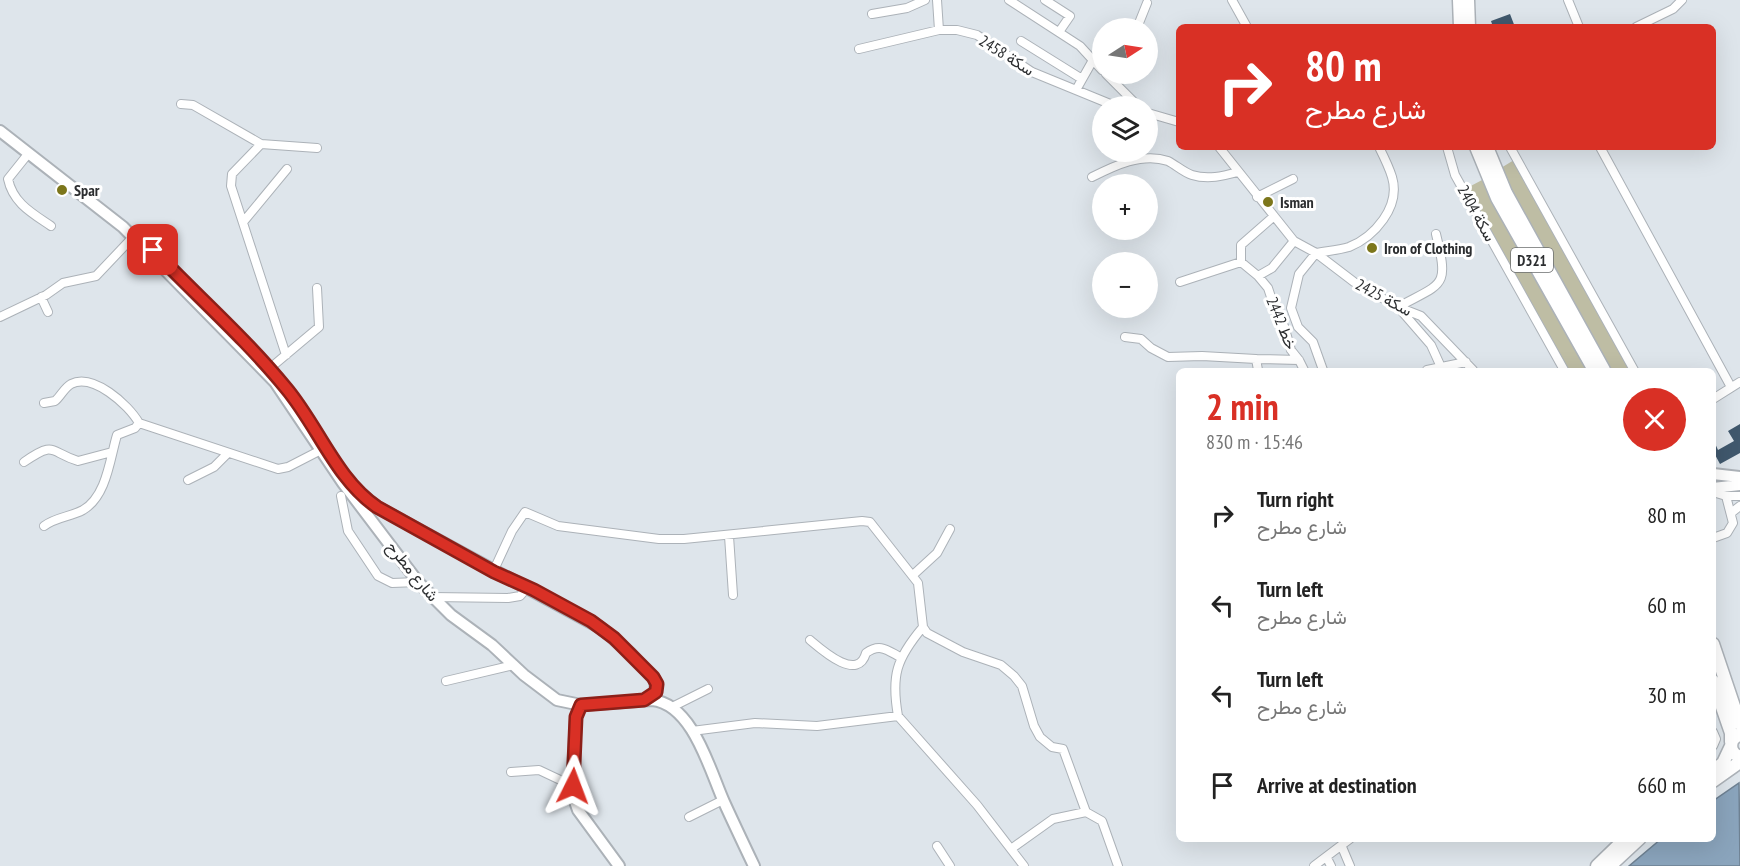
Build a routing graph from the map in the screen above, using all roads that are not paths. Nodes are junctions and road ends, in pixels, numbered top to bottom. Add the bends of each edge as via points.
1 (925, 0) edge
2 (937, 0) edge
3 (1009, 0) edge
4 (1046, 0) edge
5 (1232, 0) edge
6 (1459, 0) edge
7 (1468, 0) edge
8 (1568, 0) edge
9 (1682, 0) edge
10 (1146, 3) dead end
11 (872, 14) dead end
12 (1141, 18) edge
13 (1459, 23) edge
14 (1245, 24) edge
15 (1469, 24) edge
16 (1578, 24) edge
17 (1642, 24) edge
18 (939, 30) junction
19 (1059, 32) junction
20 (1021, 41) dead end
21 (859, 49) dead end
22 (1092, 59) edge
23 (1092, 62) edge
24 (1082, 79) junction
25 (1116, 84) edge
26 (1076, 90) junction
27 (1128, 96) edge
28 (1092, 97) edge
29 (182, 104) dead end
30 (1158, 115) edge
31 (1176, 121) edge
32 (0, 123) edge
33 (0, 131) edge
34 (261, 144) junction
35 (317, 148) dead end
36 (1221, 150) edge
37 (1380, 150) edge
38 (1448, 150) edge
39 (1472, 150) edge
40 (1477, 150) edge
41 (1488, 150) edge
42 (1512, 150) edge
43 (1602, 150) edge
44 (28, 154) junction
45 (1158, 159) edge
46 (1124, 162) edge
47 (1482, 164) junction
48 (287, 169) dead end
49 (1238, 172) junction
50 (1098, 174) edge
51 (1293, 179) dead end
52 (1257, 197) junction
53 (1273, 216) junction
54 (244, 221) junction
55 (51, 226) dead end
56 (1436, 234) dead end
57 (134, 237) junction
58 (1294, 241) junction
59 (1316, 253) junction
60 (1240, 262) junction
61 (1258, 276) junction
62 (1180, 282) dead end
63 (317, 288) dead end
64 (41, 297) junction
65 (1398, 307) junction
66 (48, 312) dead end
67 (0, 318) edge
68 (1125, 337) dead end
69 (286, 356) junction
70 (1256, 359) junction
71 (1299, 360) junction
72 (1466, 362) junction
73 (1441, 367) junction
74 (1258, 368) edge
75 (1303, 368) edge
76 (1322, 368) edge
77 (1436, 368) edge
78 (1471, 368) edge
79 (1563, 368) edge
80 (1593, 368) edge
81 (1603, 368) edge
82 (1633, 368) edge
83 (269, 369) junction
84 (1740, 382) edge
85 (1731, 387) junction
86 (1716, 397) edge
87 (44, 403) dead end
88 (139, 423) junction
89 (321, 450) junction
90 (112, 452) junction
91 (228, 453) junction
92 (24, 462) dead end
93 (1716, 474) edge
94 (1740, 477) edge
95 (188, 480) dead end
96 (1740, 485) edge
97 (1716, 489) edge
98 (342, 490) junction
99 (1716, 491) edge
100 (1726, 496) junction
101 (1740, 496) edge
102 (1740, 506) edge
103 (1731, 513) junction
104 (1740, 517) edge
105 (396, 518) junction
106 (1733, 523) junction
107 (44, 526) dead end
108 (950, 530) dead end
109 (383, 535) junction
110 (729, 536) junction
111 (1716, 537) edge
112 (494, 572) junction
113 (913, 575) junction
114 (418, 582) junction
115 (528, 587) junction
116 (733, 596) dead end
117 (432, 597) junction
118 (923, 627) junction
119 (810, 640) dead end
120 (1716, 653) edge
121 (900, 657) junction
122 (514, 665) junction
123 (446, 681) dead end
124 (708, 689) dead end
125 (1716, 690) edge
126 (644, 700) junction
127 (581, 705) junction
128 (672, 707) junction
129 (898, 716) junction
130 (1740, 724) edge
131 (692, 731) junction
132 (1734, 741) edge
133 (1740, 757) edge
134 (1740, 762) edge
135 (1716, 769) edge
136 (511, 772) dead end
137 (1716, 779) edge
138 (573, 786) junction
139 (723, 800) junction
140 (1086, 812) junction
141 (689, 817) dead end
142 (1347, 842) edge
143 (1622, 842) edge
144 (1636, 842) edge
145 (937, 846) dead end
146 (1342, 847) junction
147 (1011, 849) junction
148 (1327, 858) junction
149 (619, 866) edge
150 (754, 866) edge
151 (950, 866) edge
152 (1024, 866) edge
153 (1118, 866) edge
154 (1314, 866) edge
155 (1331, 866) edge
156 (1350, 866) edge
157 (1597, 866) edge
158 (1610, 866) edge

1 - 11 street via 907,8
2 - 18 street
3 - 19 street
4 - 19 street via 1070,16
5 - 14 street
6 - 13 main road
7 - 15 main road
8 - 16 street
9 - 17 street
10 - 12 street
18 - 21 street, سكة 2458
18 - 26 street, سكة 2458 via 977,35 1032,72
19 - 22 street
20 - 24 street
23 - 24 street
24 - 26 street
25 - 27 street
26 - 28 street, سكة 2458
29 - 34 street via 193,105
30 - 31 street
32 - 83 main road, شارع مطرح via 117,212
33 - 44 main road, شارع مطرح
34 - 35 street
34 - 54 street via 232,174 231,186
36 - 49 street
37 - 59 street via 1393,179 1394,198 1387,214 1362,240 1347,248
38 - 79 street, سكة 2404 via 1455,175
39 - 47 street
40 - 47 main road, D321
41 - 81 main road, D321 via 1506,193
42 - 82 street
43 - 85 street
44 - 55 street via 8,179 10,191
44 - 57 main road, شارع مطرح
45 - 49 street via 1192,175 1215,178
46 - 50 street
47 - 80 main road, D321 via 1497,198
48 - 54 street
49 - 52 street
51 - 52 street
52 - 53 street
53 - 58 street
53 - 60 street via 1241,245
54 - 69 street
56 - 65 street via 1445,268 1438,285
57 - 64 street via 96,276 63,283
57 - 89 main road, شارع مطرح via 275,382
58 - 59 street
58 - 61 street via 1272,268
59 - 65 street, سكة 2425 via 1354,282
59 - 76 street via 1299,274 1291,308 1298,327 1313,342
60 - 61 street
60 - 62 street
61 - 71 street, 2442 خط via 1268,288 1291,351
63 - 69 street via 319,327
64 - 66 street
64 - 67 street
65 - 72 street, سكة 2425 via 1421,316
65 - 73 street via 1431,345
68 - 70 street via 1141,339 1168,357
69 - 83 street
70 - 71 street
70 - 74 street
71 - 75 street, 2442 خط
72 - 73 street
72 - 78 street, سكة 2425
73 - 77 street
83 - 105 main road, شارع مطرح via 300,406 348,481 369,502
84 - 85 street
85 - 86 street
87 - 88 street via 55,401 72,384 88,382 124,402
88 - 90 street via 117,435
88 - 91 street
89 - 91 street via 278,469
89 - 98 main road, شارع مطرح
90 - 92 street via 78,461 50,449
90 - 107 street via 96,498 84,509
91 - 95 street via 214,467
93 - 94 main road
96 - 97 main road
98 - 109 main road, شارع مطرح
98 - 114 street via 348,531 378,576 392,583
99 - 100 street
100 - 101 street
100 - 103 street
102 - 103 street
103 - 106 street
104 - 106 street
105 - 109 main road via 385,526
105 - 112 main road, شارع مطرح
106 - 111 street via 1727,533
108 - 113 street via 937,553
109 - 114 main road, شارع مطرح
110 - 112 street via 659,539 558,526 525,512
110 - 113 street via 862,520 870,522
110 - 116 street
112 - 115 main road, شارع مطرح
113 - 118 street via 920,591
114 - 117 main road, شارع مطرح
115 - 117 street via 520,596 508,598
115 - 126 main road, شارع مطرح via 591,621 630,653 657,684 653,696
117 - 122 main road, شارع مطرح
118 - 121 street
118 - 140 street via 932,636 1001,665 1014,676 1022,686 1040,737 1065,752
119 - 121 street via 829,656 853,667 860,665 866,653 876,647
120 - 130 main road
121 - 129 street via 894,690
122 - 123 street
122 - 127 main road, شارع مطرح via 552,697
124 - 128 street
125 - 132 main road
126 - 127 main road, شارع مطرح
126 - 128 main road, شارع مطرح via 657,700
127 - 138 main road via 576,717
128 - 131 main road
129 - 131 street via 817,726 755,723
129 - 147 street
131 - 139 main road
132 - 133 main road via 1734,753
132 - 135 main road
134 - 137 main road
136 - 138 street via 539,770
138 - 149 main road via 578,810
139 - 141 street
139 - 150 main road
140 - 147 street via 1053,819
140 - 153 street via 1102,821
142 - 146 street
143 - 157 main road
144 - 158 main road
145 - 151 street
146 - 148 street
146 - 156 street
147 - 152 street
148 - 154 street
148 - 155 street

